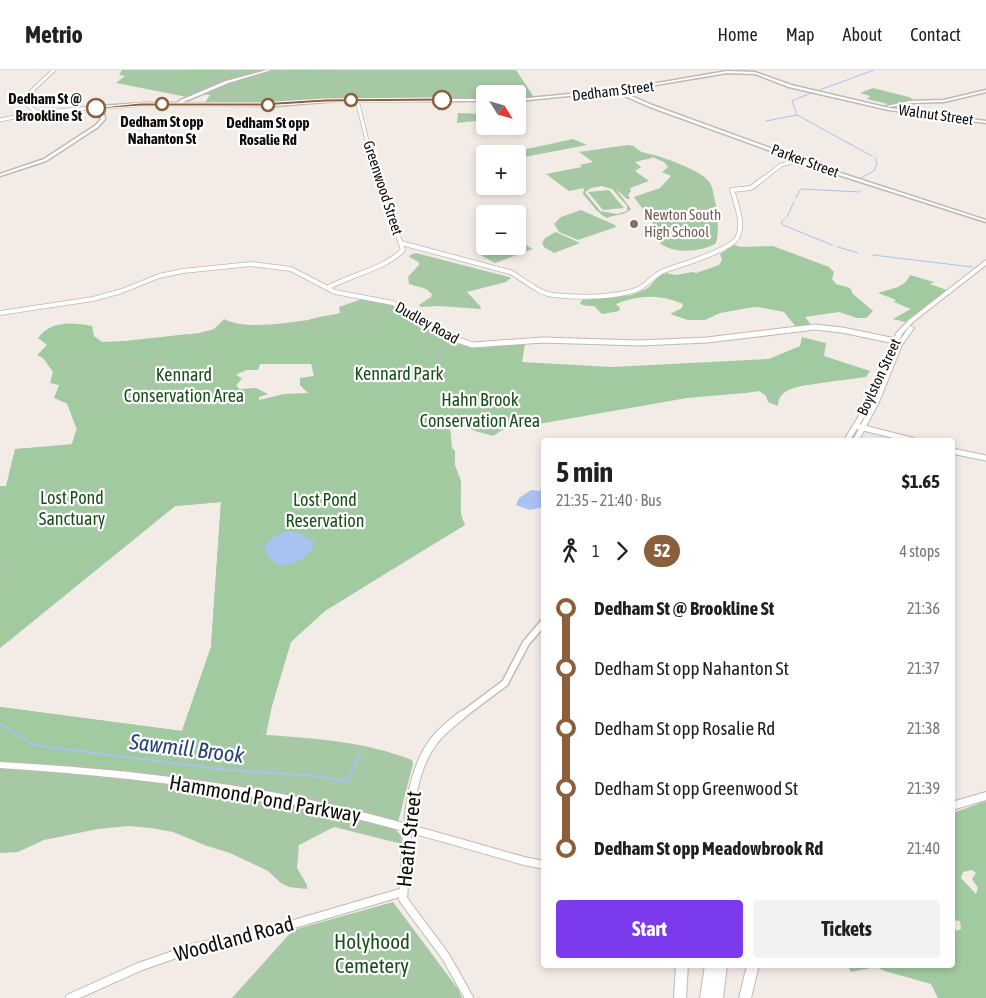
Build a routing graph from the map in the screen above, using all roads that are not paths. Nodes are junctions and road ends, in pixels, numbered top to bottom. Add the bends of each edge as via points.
1 (54, 70) edge
2 (270, 70) edge
3 (618, 91) joint
4 (986, 91) edge
5 (625, 92) junction
6 (526, 99) edge
7 (357, 100) junction
8 (476, 100) edge
9 (182, 101) junction
10 (164, 104) junction
11 (177, 105) junction
12 (884, 108) junction
13 (101, 109) junction
14 (38, 113) junction
15 (0, 120) edge
16 (986, 122) edge
17 (799, 160) junction
18 (0, 175) edge
19 (986, 221) edge
20 (402, 245) junction
21 (986, 262) edge
22 (986, 268) edge
23 (327, 288) junction
24 (0, 313) edge
25 (895, 341) junction
26 (863, 427) junction
27 (849, 438) edge
28 (857, 438) edge
29 (879, 438) edge
30 (903, 438) edge
31 (955, 452) edge
32 (986, 458) edge
33 (541, 626) edge
34 (0, 765) edge
35 (986, 796) edge
36 (955, 805) edge
37 (408, 828) junction
38 (524, 861) junction
39 (541, 864) edge
40 (541, 869) edge
41 (403, 892) junction
42 (682, 968) edge
43 (711, 968) edge
44 (721, 968) edge
45 (752, 968) edge
46 (70, 998) edge
47 (469, 998) edge
48 (680, 998) edge
49 (706, 998) edge
50 (717, 998) edge
51 (745, 998) edge

1 - 14 street via 23,99
2 - 9 main road
3 - 5 main road, Parker Street
3 - 6 main road, Dedham Street
4 - 12 main road via 954,99 910,102
5 - 12 main road, Dedham Street via 727,72 744,72
5 - 17 main road, Parker Street via 651,106
7 - 8 main road
7 - 11 main road via 275,105
7 - 20 street, Greenwood Street via 373,165
9 - 10 main road
9 - 11 main road
10 - 11 main road
10 - 13 main road
12 - 16 main road, Walnut Street
13 - 14 street
13 - 18 main road via 103,119 97,126 49,158
14 - 15 street
17 - 19 main road, Parker Street
17 - 20 street via 781,165 751,188 732,190 739,220 739,236 735,242 658,273 641,288 624,294 588,297 551,295 510,272
20 - 23 street, Greenwood Street via 401,253 393,260
21 - 25 highway, Boylston Street via 911,321
22 - 26 highway, Boylston Street via 906,332
23 - 24 street, Dudley Road via 286,268 251,264 166,275 93,299
23 - 25 street, Dudley Road via 393,303 448,337 473,345 545,340 639,343 707,340 815,327
25 - 26 highway, Boylston Street
26 - 27 highway, Boylston Street
26 - 28 highway, Boylston Street
26 - 29 street via 879,434
26 - 30 street
31 - 32 street
33 - 37 street, Heath Street via 526,643 508,680 454,720 433,742 416,779
34 - 37 main road, Hammond Pond Parkway via 198,785 272,797
35 - 36 main road
37 - 38 main road, Hammond Pond Parkway
37 - 41 street, Heath Street
38 - 39 main road, Hammond Pond Parkway
38 - 40 main road, Hammond Pond Parkway
41 - 46 street, Woodland Road via 278,929 182,951
41 - 47 street, Heath Street via 407,906 446,957
42 - 48 highway
43 - 49 highway
44 - 50 highway
45 - 51 highway

